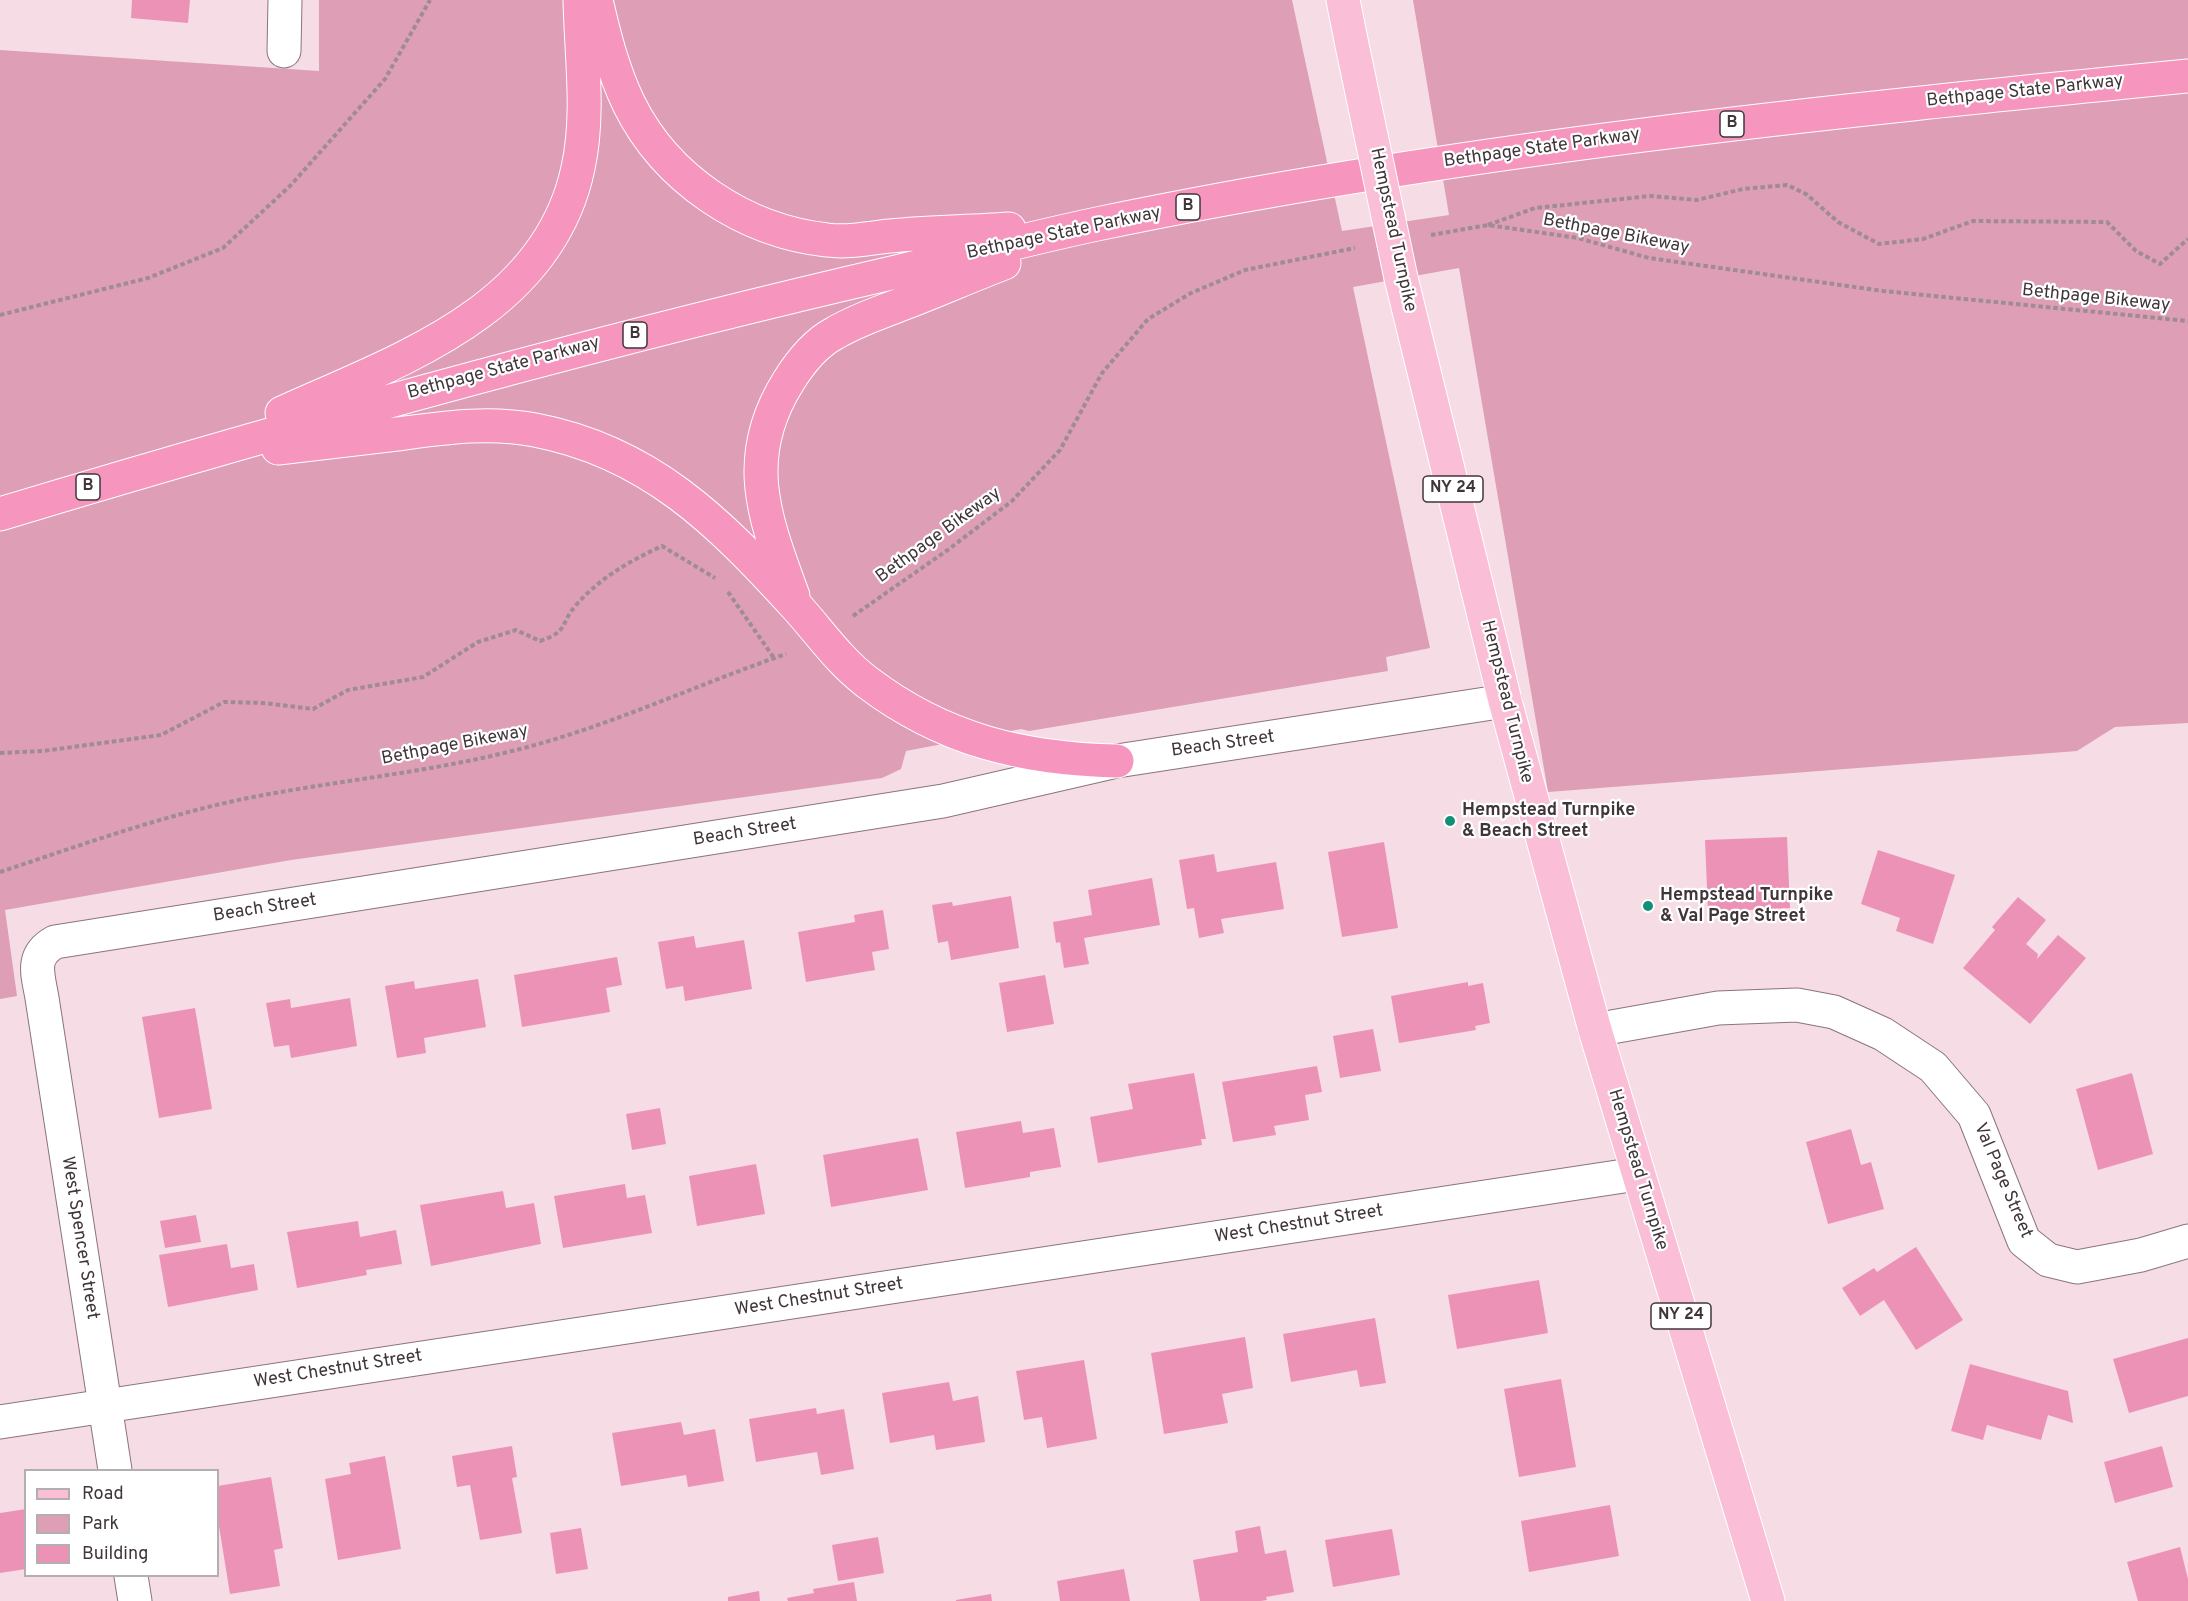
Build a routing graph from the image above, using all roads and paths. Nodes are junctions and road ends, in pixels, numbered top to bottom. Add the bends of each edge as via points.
1 (285, 0) edge
2 (430, 0) edge
3 (580, 0) edge
4 (596, 0) edge
5 (1343, 0) edge
6 (284, 51) dead end
7 (2188, 76) edge
8 (1097, 224) junction
9 (1488, 225) junction
10 (1429, 236) dead end
11 (2188, 239) edge
12 (1359, 248) dead end
13 (0, 315) edge
14 (2188, 321) edge
15 (177, 461) junction
16 (0, 514) edge
17 (720, 582) dead end
18 (727, 591) dead end
19 (796, 607) junction
20 (819, 636) junction
21 (774, 658) junction
22 (1505, 701) junction
23 (0, 753) edge
24 (1118, 761) junction
25 (0, 872) edge
26 (43, 1006) joint
27 (1594, 1030) junction
28 (1637, 1174) junction
29 (2188, 1241) edge
30 (106, 1405) junction
31 (0, 1422) edge
32 (116, 1469) edge
33 (131, 1577) edge
34 (135, 1601) edge
35 (1768, 1601) edge

1 - 6 street
2 - 13 path via 385,79 290,186 223,248 148,278
3 - 15 highway via 584,108 578,167 560,220 524,273 475,318 417,353
4 - 8 highway via 618,76 643,129 679,172 700,190 749,219 829,240
5 - 22 main road, Hempstead Turnpike / NY 24, bridge via 1401,278
7 - 8 highway, Bethpage State Parkway / B via 1635,135 1391,171
8 - 15 highway, Bethpage State Parkway / B via 592,346
8 - 19 highway via 863,318 832,334 795,371 768,422 760,474 767,526
9 - 10 path, Bethpage Bikeway
9 - 11 path via 1535,208 1650,196 1697,200 1787,184 1806,194 1838,222 1879,244 1923,239 1973,221 2107,222 2136,251 2160,264
9 - 14 path, Bethpage Bikeway via 1578,238 1649,258 1882,291
12 - 20 path, Bethpage Bikeway via 1245,270 1191,293 1148,319 1102,373 1060,450 1012,501 849,619
15 - 16 highway, Bethpage State Parkway / B
15 - 19 highway via 448,425 534,429 614,454 696,504
17 - 23 path via 662,546 621,565 577,604 558,635 540,641 516,630 478,642 423,677 348,690 313,709 224,702 162,735
18 - 21 path
19 - 20 highway
20 - 21 path, Bethpage Bikeway
20 - 24 highway via 866,682 959,733 1031,755
21 - 25 path, Bethpage Bikeway via 621,718 508,752 246,798
22 - 24 street, Beach Street
22 - 27 main road, Hempstead Turnpike / NY 24
24 - 26 street, Beach Street via 943,801 55,942 44,948 37,962
26 - 30 street, West Spencer Street
27 - 28 main road, Hempstead Turnpike / NY 24
27 - 29 street, Val Page Street via 1718,1008 1797,1005 1834,1012 1883,1034 1940,1075 1974,1115 2024,1241 2048,1260 2077,1267 2140,1256
28 - 30 street, West Chestnut Street
28 - 35 main road, Hempstead Turnpike / NY 24
30 - 31 street, West Chestnut Street
30 - 32 street, West Spencer Street
33 - 34 street

